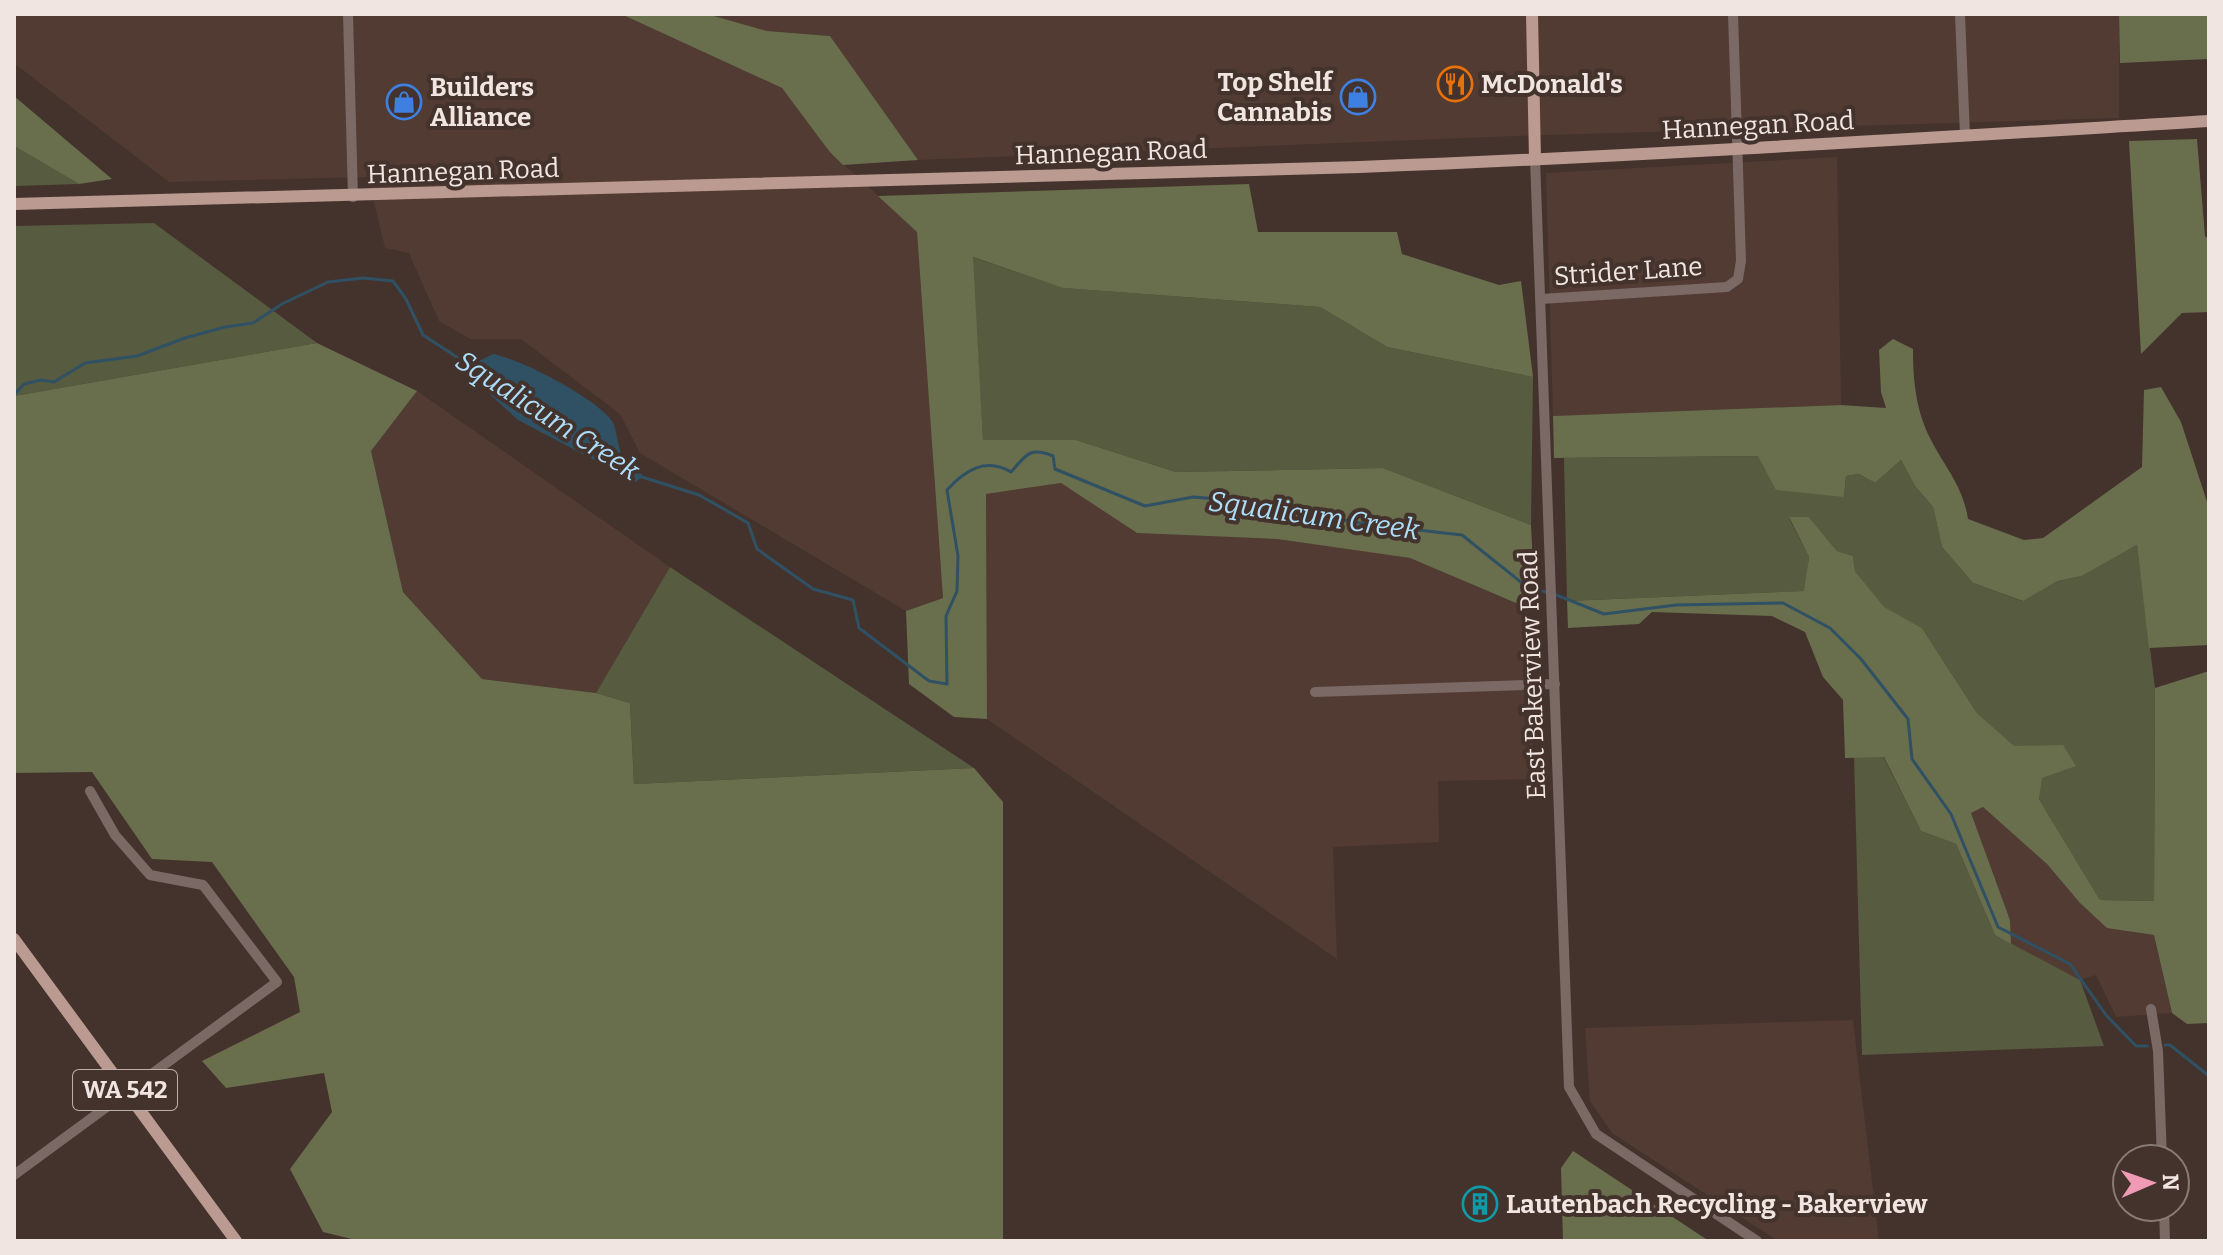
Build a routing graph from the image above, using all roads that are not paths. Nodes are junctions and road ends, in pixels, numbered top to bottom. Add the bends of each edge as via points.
1 (348, 14) edge
2 (1532, 14) edge
3 (1733, 14) edge
4 (1960, 14) edge
5 (2209, 121) edge
6 (1965, 136) junction
7 (1737, 149) junction
8 (1535, 159) junction
9 (353, 197) junction
10 (14, 204) edge
11 (1541, 299) junction
12 (1555, 684) junction
13 (1315, 692) dead end
14 (90, 791) dead end
15 (14, 939) edge
16 (2151, 1009) dead end
17 (127, 1092) junction
18 (2161, 1143) edge
19 (14, 1175) edge
20 (236, 1241) edge
21 (1757, 1241) edge

1 - 9 street
2 - 8 main road, East Bakerview Road
3 - 7 street, Strider Lane
4 - 6 street
5 - 6 main road, Hannegan Road
6 - 7 main road, Hannegan Road
7 - 8 main road, Hannegan Road
7 - 11 street, Strider Lane via 1741,261 1733,285
8 - 9 main road, Hannegan Road
8 - 11 street, East Bakerview Road
9 - 10 main road, Hannegan Road
11 - 12 street, East Bakerview Road
12 - 13 street
12 - 21 street, East Bakerview Road via 1569,1087 1596,1134
14 - 17 street via 115,835 150,875 203,885 277,982
15 - 17 main road, WA 542
16 - 18 street
17 - 19 street
17 - 20 main road, WA 542

